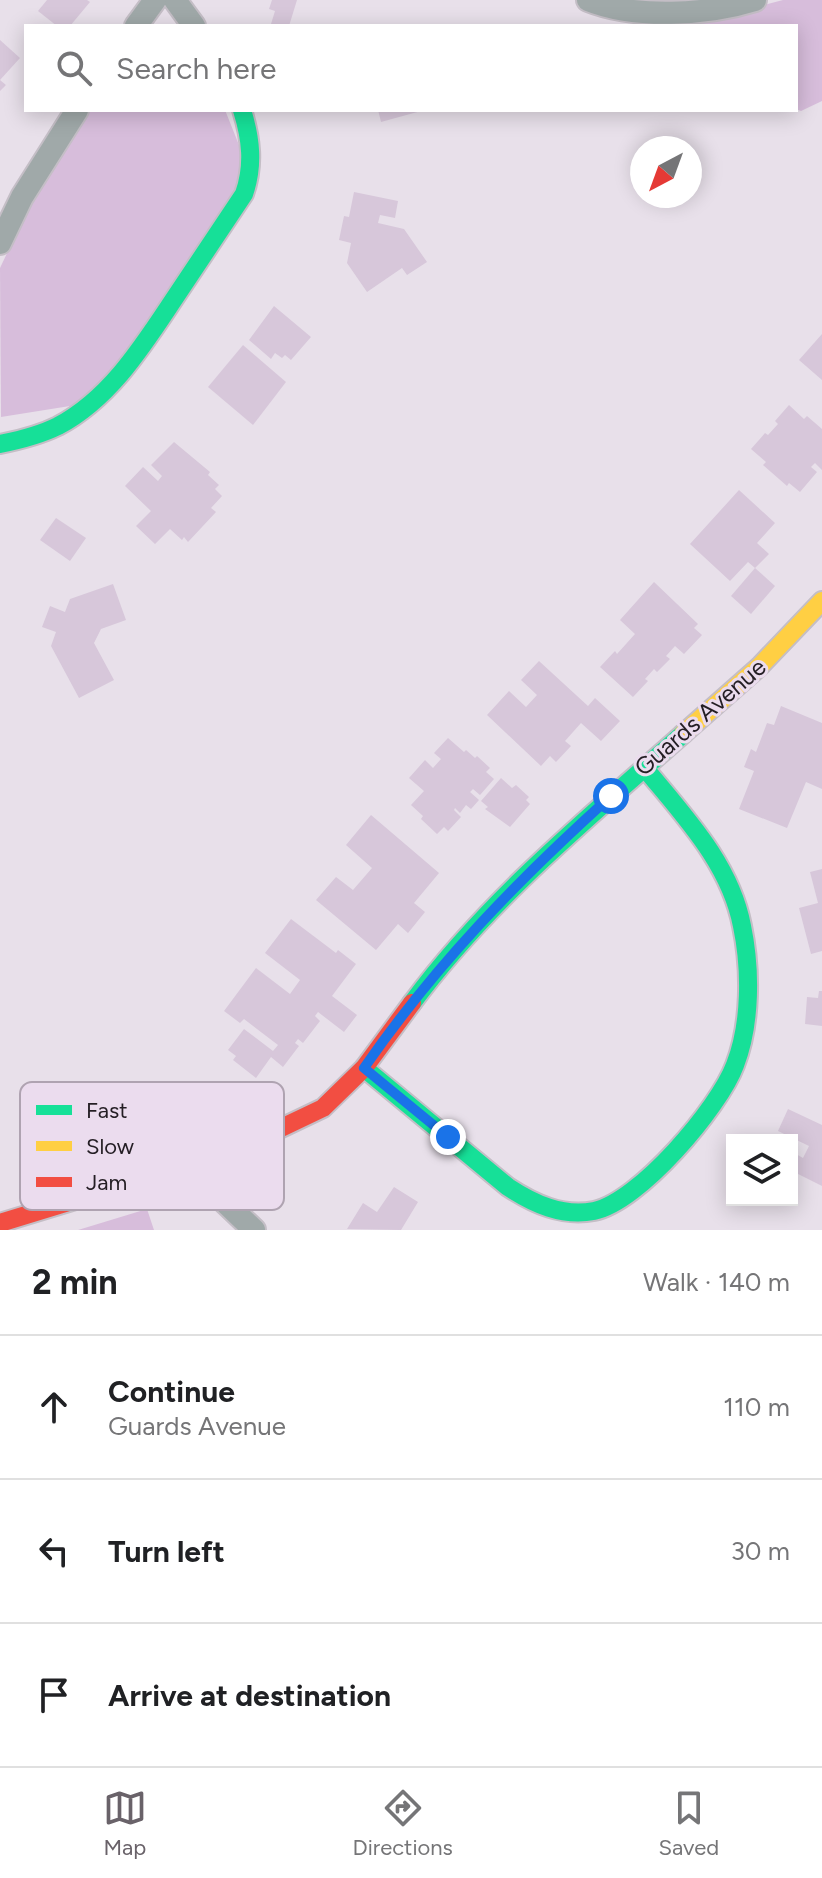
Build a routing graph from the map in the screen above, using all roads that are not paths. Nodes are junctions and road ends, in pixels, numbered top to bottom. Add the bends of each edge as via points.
1 (155, 0) edge
2 (175, 0) edge
3 (588, 0) edge
4 (755, 0) edge
5 (137, 24) edge
6 (193, 24) edge
7 (76, 112) edge
8 (242, 112) edge
9 (0, 243) edge
10 (0, 444) edge
11 (822, 601) edge
12 (644, 767) junction
13 (364, 1068) junction
14 (284, 1127) edge
15 (43, 1210) edge
16 (233, 1210) edge
17 (0, 1223) edge
18 (254, 1230) edge

1 - 5 street
2 - 6 street
3 - 4 street via 626,10 668,12
7 - 9 street
8 - 10 street via 252,152 244,194 129,366 80,414 45,432
11 - 12 street, Guards Avenue via 759,667
12 - 13 street, Guards Avenue via 530,869 472,930
12 - 13 street via 729,884 744,944 744,1017 736,1063 719,1095 676,1149 615,1204 587,1212 550,1209 508,1187
13 - 14 street, Guards Avenue via 323,1108
15 - 17 street, Guards Avenue
16 - 18 street

